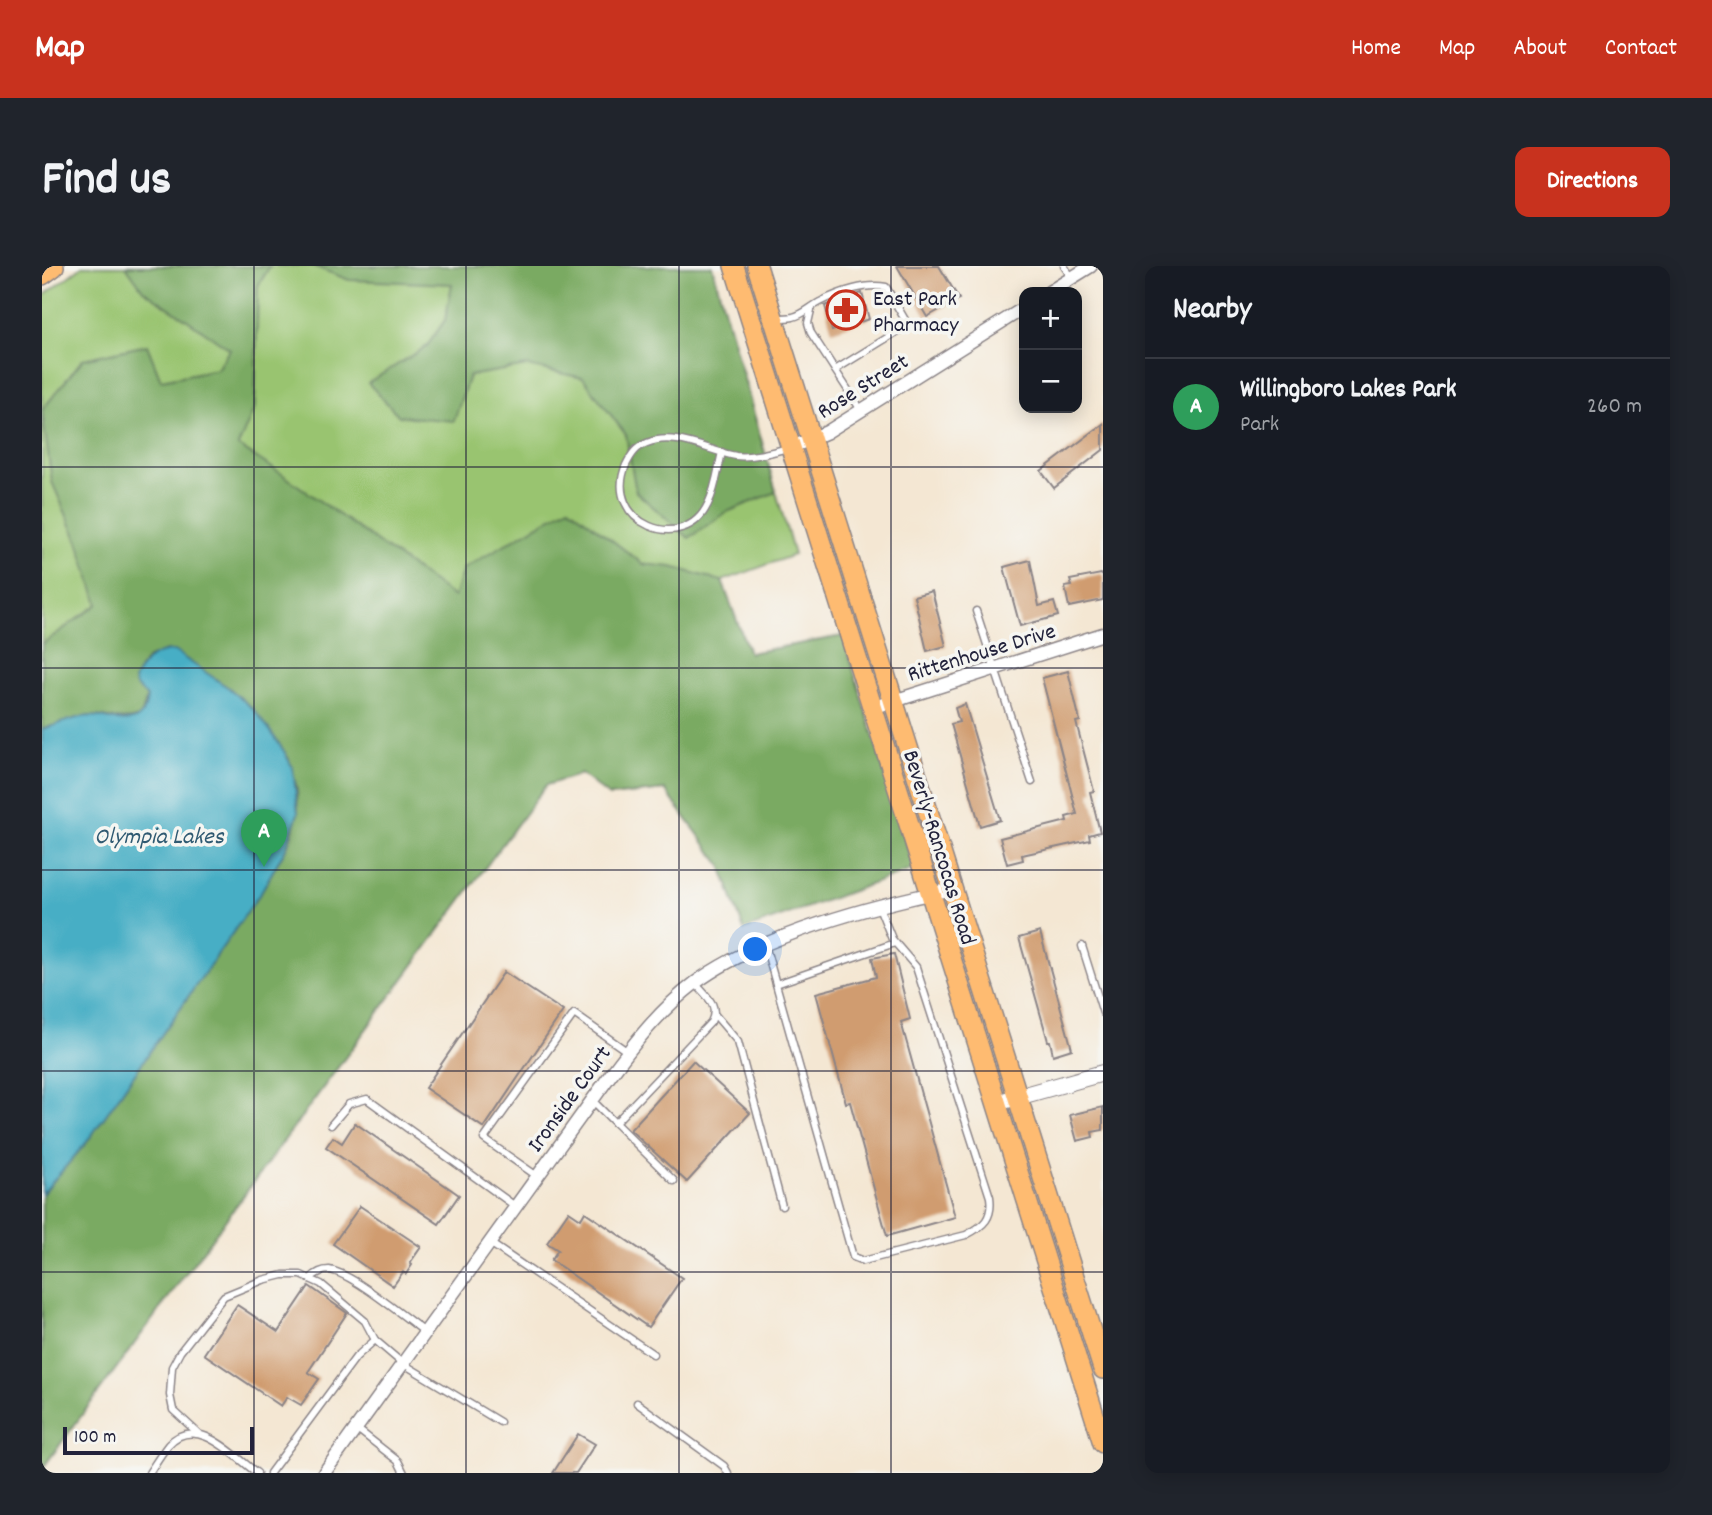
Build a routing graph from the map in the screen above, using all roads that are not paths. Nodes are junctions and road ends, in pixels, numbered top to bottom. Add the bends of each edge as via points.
1 (53, 266) edge
2 (734, 266) edge
3 (757, 266) edge
4 (1064, 266) edge
5 (1091, 266) edge
6 (42, 274) edge
7 (1072, 278) junction
8 (1057, 287) edge
9 (811, 310) junction
10 (1019, 311) edge
11 (774, 319) junction
12 (835, 370) junction
13 (861, 410) junction
14 (812, 439) junction
15 (790, 448) junction
16 (722, 452) junction
17 (976, 611) dead end
18 (1103, 634) edge
19 (995, 668) junction
20 (894, 700) junction
21 (872, 708) junction
22 (1032, 782) dead end
23 (953, 890) junction
24 (931, 894) junction
25 (879, 907) junction
26 (895, 943) junction
27 (765, 945) junction
28 (1082, 946) dead end
29 (695, 983) junction
30 (776, 984) junction
31 (1103, 1013) edge
32 (715, 1015) junction
33 (628, 1052) junction
34 (1103, 1073) edge
35 (1018, 1097) junction
36 (592, 1100) junction
37 (996, 1103) junction
38 (615, 1123) junction
39 (331, 1125) dead end
40 (537, 1176) junction
41 (674, 1181) dead end
42 (515, 1206) junction
43 (782, 1206) dead end
44 (489, 1242) junction
45 (310, 1279) junction
46 (425, 1332) junction
47 (375, 1340) junction
48 (653, 1354) dead end
49 (402, 1363) junction
50 (1103, 1369) edge
51 (637, 1403) dead end
52 (500, 1422) dead end
53 (356, 1428) junction
54 (198, 1433) junction
55 (1103, 1439) edge
56 (149, 1473) edge
57 (257, 1473) edge
58 (270, 1473) edge
59 (324, 1473) edge
60 (404, 1473) edge
61 (728, 1473) edge

1 - 6 highway
2 - 15 main road, Beverly-Rancocas Road
3 - 11 main road, Beverly-Rancocas Road
4 - 7 lane
5 - 7 street
7 - 8 street
9 - 11 lane
9 - 12 lane via 811,333
9 - 12 lane via 820,301 877,285 886,287 908,325
10 - 13 street, Rose Street
11 - 14 main road, Beverly-Rancocas Road
12 - 13 lane
13 - 14 street, Rose Street
14 - 15 street, Rose Street
14 - 20 main road, Beverly-Rancocas Road
15 - 16 lane via 738,456
15 - 21 main road, Beverly-Rancocas Road
16 - 16 lane via 685,442 648,442 631,453 624,471 621,493 628,511 642,524 662,530 682,528 697,520 708,506
17 - 19 lane
18 - 19 street, Rittenhouse Drive
19 - 20 street, Rittenhouse Drive
19 - 22 lane
20 - 21 street, Rittenhouse Drive
20 - 23 main road, Beverly-Rancocas Road
21 - 24 main road, Beverly-Rancocas Road
23 - 24 street, Ironside Court
23 - 35 main road, Beverly-Rancocas Road
24 - 25 street, Ironside Court
24 - 37 main road, Beverly-Rancocas Road
25 - 26 lane
25 - 27 street, Ironside Court
26 - 30 lane
26 - 30 lane via 916,967 990,1197 989,1219 966,1235 863,1261 853,1257
27 - 29 street, Ironside Court
27 - 30 lane
28 - 31 lane
29 - 32 lane via 713,1004
29 - 33 street, Ironside Court
32 - 38 lane
32 - 43 lane via 738,1042
33 - 36 street, Ironside Court
33 - 40 lane via 574,1014 484,1139
34 - 35 street
35 - 37 street
35 - 50 main road, Beverly-Rancocas Road
36 - 38 lane
36 - 40 street, Ironside Court
37 - 55 main road, Beverly-Rancocas Road
38 - 41 lane
39 - 42 lane via 349,1104 367,1099
40 - 42 street, Ironside Court
42 - 44 street, Ironside Court
44 - 46 street, Ironside Court
44 - 48 lane
45 - 46 lane via 326,1270 338,1272
45 - 47 lane via 365,1321
45 - 54 lane via 283,1275 224,1296 180,1352 172,1367 173,1410
46 - 49 street, Ironside Court
47 - 49 lane
47 - 58 lane via 356,1357
49 - 52 lane
49 - 53 street, Ironside Court
51 - 61 lane
53 - 59 street, Ironside Court
53 - 60 lane via 398,1461
54 - 56 lane via 169,1444
54 - 57 lane

